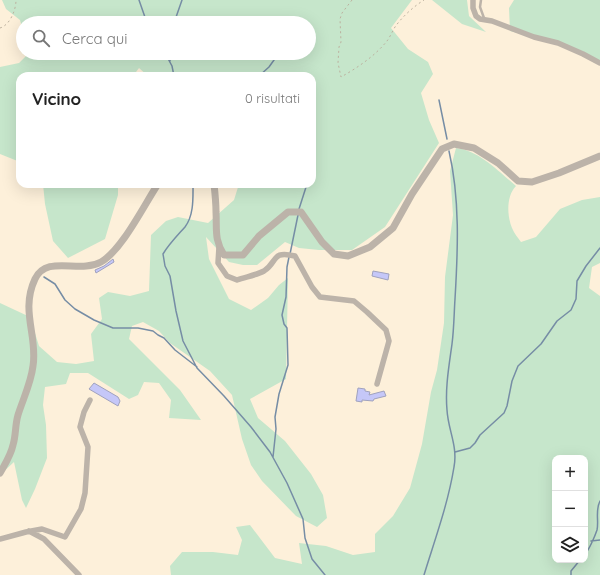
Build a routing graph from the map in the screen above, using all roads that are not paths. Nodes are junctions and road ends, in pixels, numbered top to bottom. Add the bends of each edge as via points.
1 (472, 0) edge
2 (481, 0) edge
3 (492, 21) junction
4 (600, 63) edge
5 (600, 156) edge
6 (155, 188) edge
7 (214, 188) edge
8 (219, 246) junction
9 (377, 384) dead end
10 (90, 400) dead end
11 (0, 473) edge
12 (29, 531) junction
13 (0, 539) edge
14 (79, 575) edge

1 - 3 street via 476,16
2 - 3 lane via 480,7 484,18
3 - 4 street via 558,43
5 - 8 street via 532,182 518,181 498,163 474,148 454,144 442,149 393,228 370,247 348,256 334,254 322,242 301,212 288,212 259,236 243,256 224,255
6 - 11 street via 119,245 102,262 81,267 50,266 39,272 35,278 28,305 33,366 17,417 13,446
7 - 8 street via 216,236
8 - 9 street via 218,263 227,276 237,280 264,271 277,256 295,256 320,297 354,301 367,312 386,330 389,341
10 - 12 street via 80,427 88,447 85,493 81,509 65,538 42,529
12 - 13 street
12 - 14 street via 44,539

